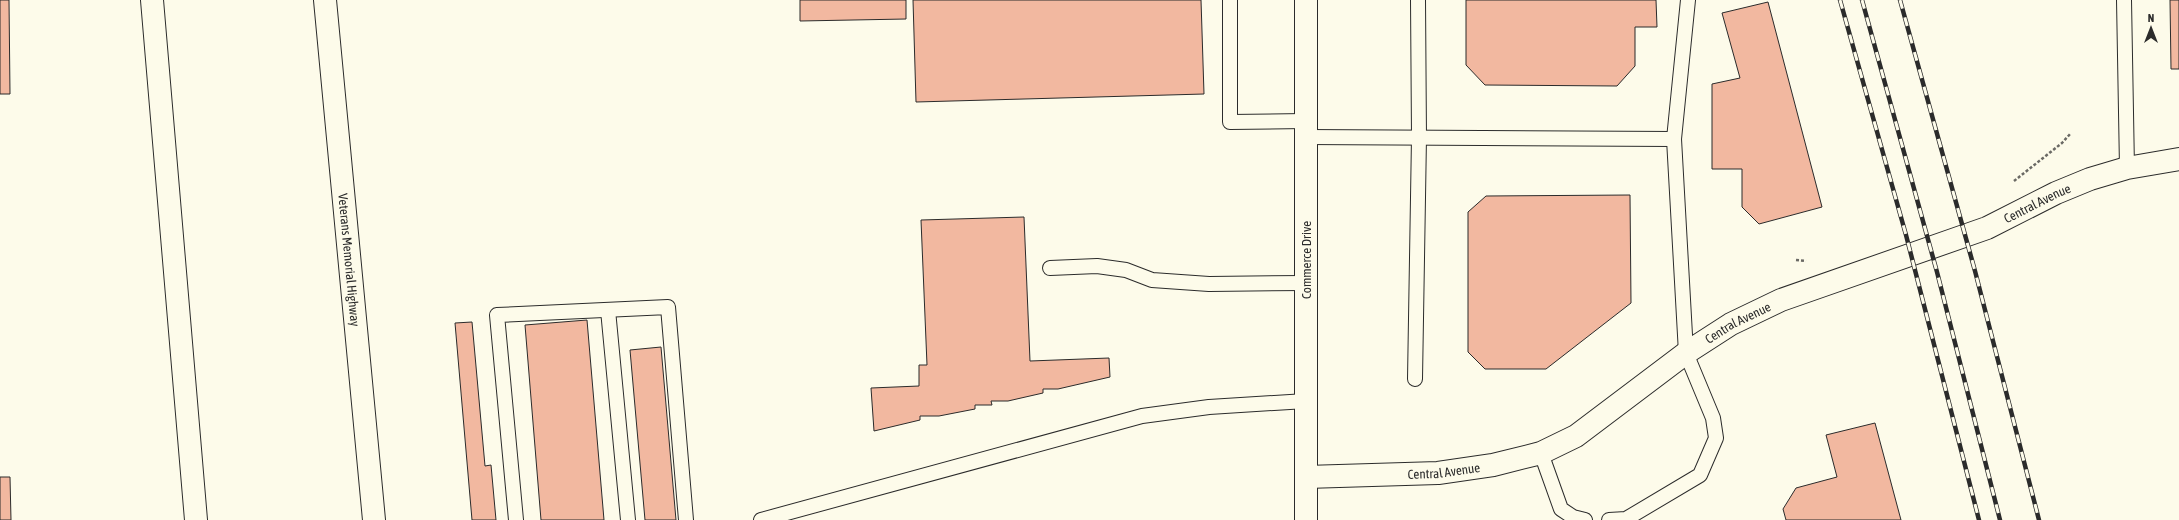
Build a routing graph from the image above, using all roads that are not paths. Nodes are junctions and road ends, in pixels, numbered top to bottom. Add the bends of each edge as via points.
1 (152, 0) edge
2 (325, 0) edge
3 (1230, 0) edge
4 (1306, 0) edge
5 (1418, 0) edge
6 (1688, 0) edge
7 (2124, 0) edge
8 (1305, 129) junction
9 (1419, 137) junction
10 (1674, 139) junction
11 (2179, 159) edge
12 (2127, 168) junction
13 (1050, 268) dead end
14 (1306, 283) junction
15 (608, 310) junction
16 (1686, 353) junction
17 (1415, 379) dead end
18 (1306, 401) junction
19 (1540, 453) junction
20 (1306, 477) junction
21 (196, 520) edge
22 (374, 520) edge
23 (516, 520) edge
24 (628, 520) edge
25 (686, 520) edge
26 (761, 520) edge
27 (1306, 520) edge
28 (1585, 520) edge
29 (1610, 520) edge

1 - 21 main road
2 - 22 main road, Veterans Memorial Highway
3 - 8 lane via 1230,122
4 - 8 main road, Commerce Drive
5 - 9 lane
6 - 10 lane
7 - 12 lane
8 - 9 lane
8 - 14 main road, Commerce Drive
9 - 10 lane
9 - 17 lane
10 - 16 lane
11 - 12 main road, Central Avenue
12 - 16 main road, Central Avenue via 2056,193 1984,229 1781,300 1731,324
13 - 14 lane via 1098,266 1126,270 1152,280 1202,283
14 - 18 main road, Commerce Drive
15 - 23 lane via 497,315
15 - 24 lane
15 - 25 lane via 668,307
16 - 19 main road, Central Avenue via 1576,436
16 - 29 lane via 1713,418 1716,438 1700,475 1626,519
18 - 20 main road, Commerce Drive
18 - 26 lane via 1209,407 1142,416
19 - 20 main road, Central Avenue via 1494,465 1438,474
19 - 28 lane via 1561,509 1573,518
20 - 27 main road, Commerce Drive

